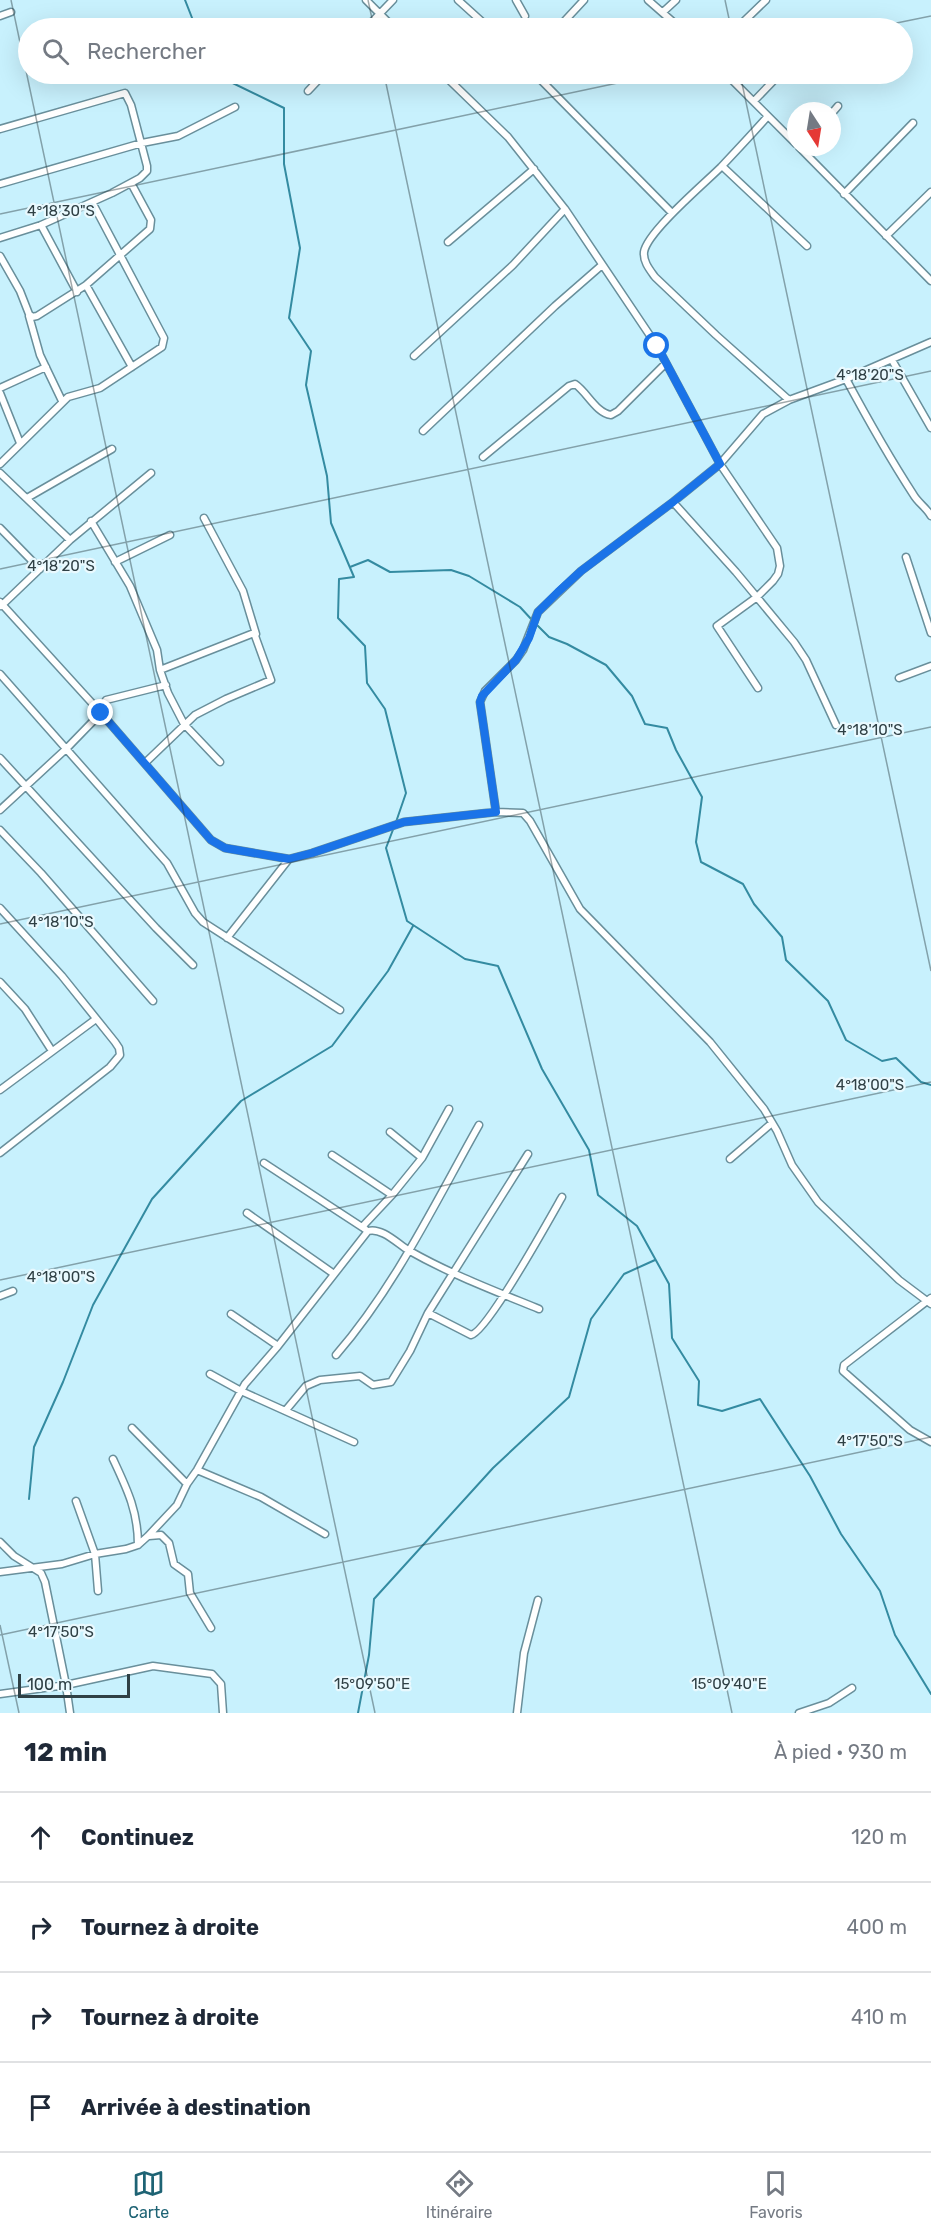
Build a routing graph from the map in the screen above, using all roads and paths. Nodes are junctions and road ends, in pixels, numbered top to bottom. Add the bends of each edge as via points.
1 (366, 0) edge
2 (393, 0) edge
3 (458, 0) edge
4 (516, 0) edge
5 (584, 0) edge
6 (648, 0) edge
7 (676, 0) edge
8 (766, 0) edge
9 (11, 12) dead end
10 (663, 12) junction
11 (379, 15) junction
12 (0, 16) edge
13 (525, 16) dead end
14 (376, 18) edge
15 (382, 18) edge
16 (478, 18) edge
17 (567, 18) edge
18 (669, 18) edge
19 (747, 18) edge
20 (315, 84) edge
21 (453, 84) edge
22 (545, 84) edge
23 (736, 84) edge
24 (770, 84) edge
25 (308, 91) dead end
26 (754, 101) junction
27 (235, 107) dead end
28 (768, 116) junction
29 (913, 123) dead end
30 (0, 129) edge
31 (787, 135) edge
32 (142, 143) junction
33 (808, 156) edge
34 (722, 166) junction
35 (534, 169) junction
36 (131, 183) junction
37 (0, 184) edge
38 (931, 192) edge
39 (844, 194) junction
40 (92, 202) junction
41 (565, 209) junction
42 (672, 213) junction
43 (41, 225) junction
44 (886, 236) junction
45 (0, 238) edge
46 (448, 242) dead end
47 (807, 246) dead end
48 (120, 253) junction
49 (0, 256) edge
50 (602, 265) junction
51 (930, 278) edge
52 (86, 285) junction
53 (77, 292) junction
54 (29, 315) junction
55 (931, 342) edge
56 (414, 356) dead end
57 (892, 360) junction
58 (666, 363) junction
59 (46, 367) junction
60 (132, 367) junction
61 (846, 379) junction
62 (0, 391) edge
63 (789, 400) junction
64 (62, 401) junction
65 (931, 428) edge
66 (423, 431) dead end
67 (20, 443) junction
68 (112, 449) dead end
69 (483, 457) dead end
70 (0, 464) edge
71 (720, 464) junction
72 (0, 473) edge
73 (151, 473) dead end
74 (27, 498) junction
75 (673, 502) junction
76 (931, 516) edge
77 (204, 518) dead end
78 (91, 521) junction
79 (0, 528) edge
80 (170, 534) dead end
81 (70, 540) junction
82 (906, 557) dead end
83 (115, 562) junction
84 (40, 569) junction
85 (757, 597) junction
86 (1, 605) edge
87 (931, 633) edge
88 (256, 635) junction
89 (931, 666) edge
90 (160, 670) junction
91 (0, 674) edge
92 (899, 678) dead end
93 (166, 685) junction
94 (758, 688) dead end
95 (101, 713) junction
96 (184, 724) junction
97 (836, 725) dead end
98 (66, 749) junction
99 (0, 758) edge
100 (220, 762) dead end
101 (146, 763) junction
102 (27, 787) junction
103 (0, 810) edge
104 (496, 812) junction
105 (0, 830) edge
106 (289, 859) junction
107 (0, 909) edge
108 (227, 938) junction
109 (193, 965) dead end
110 (0, 982) edge
111 (153, 1001) dead end
112 (340, 1011) dead end
113 (96, 1019) junction
114 (52, 1051) junction
115 (0, 1090) edge
116 (449, 1109) dead end
117 (772, 1123) junction
118 (479, 1125) dead end
119 (390, 1132) dead end
120 (0, 1153) edge
121 (528, 1154) dead end
122 (332, 1155) dead end
123 (422, 1158) junction
124 (730, 1159) dead end
125 (264, 1163) dead end
126 (392, 1195) junction
127 (562, 1197) dead end
128 (246, 1213) dead end
129 (365, 1229) junction
130 (409, 1250) junction
131 (455, 1273) junction
132 (334, 1274) junction
133 (13, 1291) dead end
134 (504, 1295) junction
135 (0, 1296) edge
136 (930, 1301) edge
137 (539, 1309) dead end
138 (428, 1313) junction
139 (231, 1314) dead end
140 (278, 1346) junction
141 (336, 1356) dead end
142 (210, 1374) dead end
143 (241, 1391) junction
144 (286, 1410) junction
145 (132, 1428) dead end
146 (354, 1442) dead end
147 (931, 1442) edge
148 (114, 1459) dead end
149 (197, 1470) junction
150 (187, 1484) junction
151 (76, 1501) dead end
152 (325, 1534) dead end
153 (148, 1536) junction
154 (0, 1542) edge
155 (138, 1545) junction
156 (95, 1554) junction
157 (34, 1568) junction
158 (0, 1572) edge
159 (98, 1591) dead end
160 (538, 1600) dead end
161 (211, 1628) dead end
162 (66, 1685) junction
163 (852, 1688) dead end
164 (0, 1694) edge
165 (70, 1713) edge
166 (223, 1713) edge
167 (517, 1713) edge
168 (799, 1713) edge

1 - 11 street
2 - 11 street
3 - 16 street
4 - 13 street
5 - 17 street
6 - 10 street
7 - 10 street
8 - 19 street
9 - 12 street
10 - 18 street
11 - 14 street
11 - 15 street
20 - 25 street
21 - 35 street via 508,137
22 - 42 street
23 - 26 street
24 - 26 street
26 - 28 street
27 - 32 street via 178,136
28 - 31 street
28 - 34 street
29 - 39 street
30 - 32 street via 125,93
32 - 36 street via 147,171
32 - 37 street
33 - 39 street
34 - 42 street
34 - 47 street
35 - 41 street
35 - 46 street
36 - 40 street
36 - 48 street via 152,225
38 - 44 street
39 - 44 street
40 - 43 street
40 - 48 street
41 - 50 street
41 - 56 street via 513,266
42 - 63 street via 644,252 648,268
43 - 45 street
43 - 53 street
44 - 51 street
48 - 52 street
48 - 60 street via 164,338 162,347
49 - 54 street
50 - 58 street
50 - 66 street
52 - 53 street
52 - 60 street
53 - 54 street via 37,316
54 - 59 street
55 - 57 street
57 - 61 street
57 - 65 street
58 - 69 street via 611,415 603,413 575,384 569,386
58 - 71 street
59 - 62 street
59 - 64 street
60 - 64 street via 100,388
61 - 63 street
61 - 76 street via 917,502
62 - 67 street
63 - 71 street via 763,414
64 - 67 street
67 - 70 street
68 - 74 street
71 - 75 street
71 - 85 street via 772,539 780,557 778,574
72 - 74 street
73 - 78 street
74 - 81 street
75 - 85 street
75 - 104 street via 581,571 538,612 523,650 482,696
77 - 88 street via 243,591
78 - 81 street
78 - 83 street
79 - 84 street
80 - 83 street
81 - 84 street
82 - 87 street
83 - 90 street via 143,615 157,650
84 - 86 street
85 - 94 street via 717,626
85 - 97 street via 806,660
86 - 95 street
88 - 90 street via 251,633
88 - 96 street via 271,680 226,699
89 - 92 street
90 - 93 street
91 - 98 street
93 - 95 street via 105,700
93 - 96 street
95 - 98 street
95 - 101 street
96 - 100 street
96 - 101 street
98 - 102 street
98 - 108 street via 167,863 195,914
99 - 102 street
101 - 106 street via 218,845
102 - 103 street
102 - 109 street
104 - 106 street via 404,822
104 - 117 street via 526,816 580,909 710,1042
105 - 111 street
106 - 108 street
107 - 113 street
108 - 112 street
110 - 114 street via 25,1009
113 - 114 street
113 - 120 street via 119,1048 117,1061
114 - 115 street
116 - 123 street
117 - 124 street
117 - 136 street via 792,1164 825,1211 899,1280
118 - 130 street
119 - 123 street
121 - 131 street
122 - 126 street
123 - 126 street
125 - 129 street
126 - 129 street
127 - 134 street
128 - 132 street
129 - 130 street via 375,1230
129 - 132 street
130 - 131 street
130 - 141 street via 360,1328
131 - 134 street
131 - 138 street
132 - 140 street
133 - 135 street
134 - 137 street
134 - 138 street via 475,1335
136 - 147 street via 844,1365 843,1371 910,1430
138 - 144 street via 391,1382 373,1385 360,1376 320,1380 306,1386
139 - 140 street
140 - 143 street
142 - 143 street
143 - 144 street
143 - 149 street
144 - 146 street
145 - 150 street
148 - 155 street via 134,1506
149 - 150 street
149 - 152 street via 261,1497
150 - 153 street via 177,1505
151 - 156 street
153 - 155 street
153 - 161 street via 161,1535 169,1543 174,1564 188,1574 190,1593
154 - 157 street
155 - 156 street
156 - 157 street
156 - 159 street
157 - 158 street
157 - 162 street via 45,1582
160 - 167 street via 524,1653
162 - 164 street
162 - 165 street
162 - 166 street via 153,1666 202,1672 212,1674 221,1684
163 - 168 street via 829,1703

